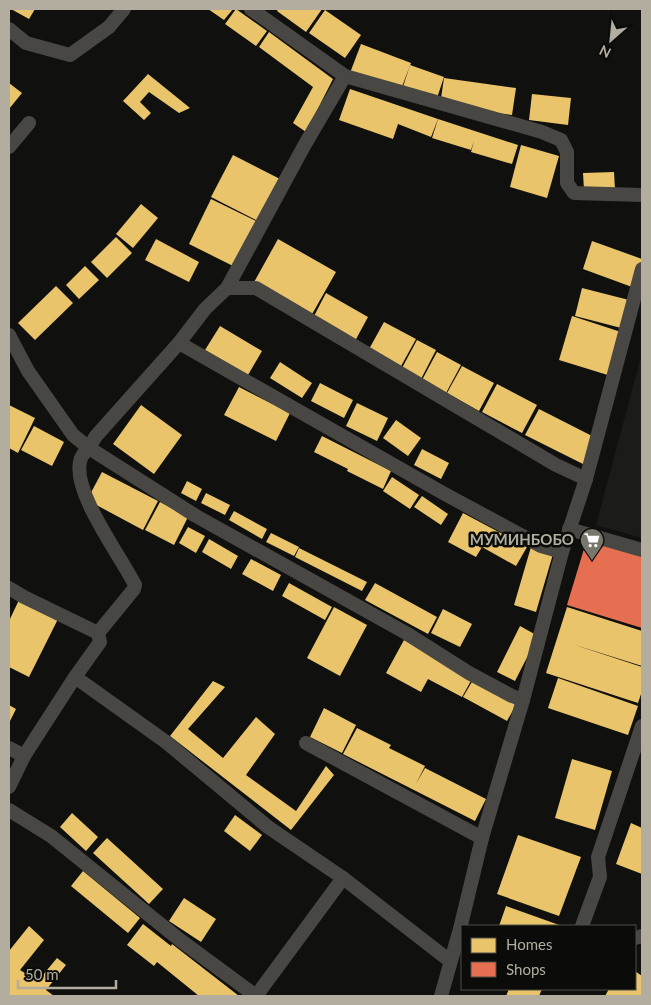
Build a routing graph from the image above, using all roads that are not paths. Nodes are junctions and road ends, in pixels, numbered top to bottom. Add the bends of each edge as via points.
1 (124, 9) edge
2 (251, 9) edge
3 (9, 29) edge
4 (345, 76) junction
5 (29, 123) dead end
6 (9, 147) edge
7 (642, 195) edge
8 (642, 269) edge
9 (227, 288) junction
10 (9, 335) edge
11 (178, 343) junction
12 (89, 448) junction
13 (586, 479) junction
14 (570, 528) junction
15 (642, 550) edge
16 (562, 552) junction
17 (9, 588) edge
18 (98, 633) junction
19 (75, 677) junction
20 (523, 700) junction
21 (642, 726) edge
22 (306, 743) dead end
23 (9, 748) edge
24 (24, 756) junction
25 (9, 787) edge
26 (9, 810) edge
27 (482, 838) junction
28 (343, 878) junction
29 (462, 925) edge
30 (582, 925) edge
31 (461, 929) edge
32 (450, 961) junction
33 (441, 996) edge

1 - 3 street via 109,27 70,55 26,43
2 - 4 street
4 - 7 street via 561,140 567,152 567,183 574,194
4 - 9 street
5 - 6 street
8 - 13 street
9 - 11 street
9 - 13 street via 256,288 556,465
10 - 12 street via 28,371 73,435
11 - 12 street
11 - 16 street via 442,493 541,546
12 - 18 street via 82,453 79,462 85,495 135,585
12 - 20 street via 196,516 406,633 469,673
13 - 14 street
14 - 15 street
14 - 16 street
16 - 20 street
17 - 18 street
18 - 19 street via 100,642
19 - 24 street
19 - 28 street via 166,742 268,827
20 - 27 street
21 - 30 street via 598,857 600,877
22 - 27 street
23 - 24 street
24 - 25 street
26 - 28 street via 51,836 180,940 256,996
27 - 29 street
28 - 32 street
31 - 32 street
32 - 33 street

